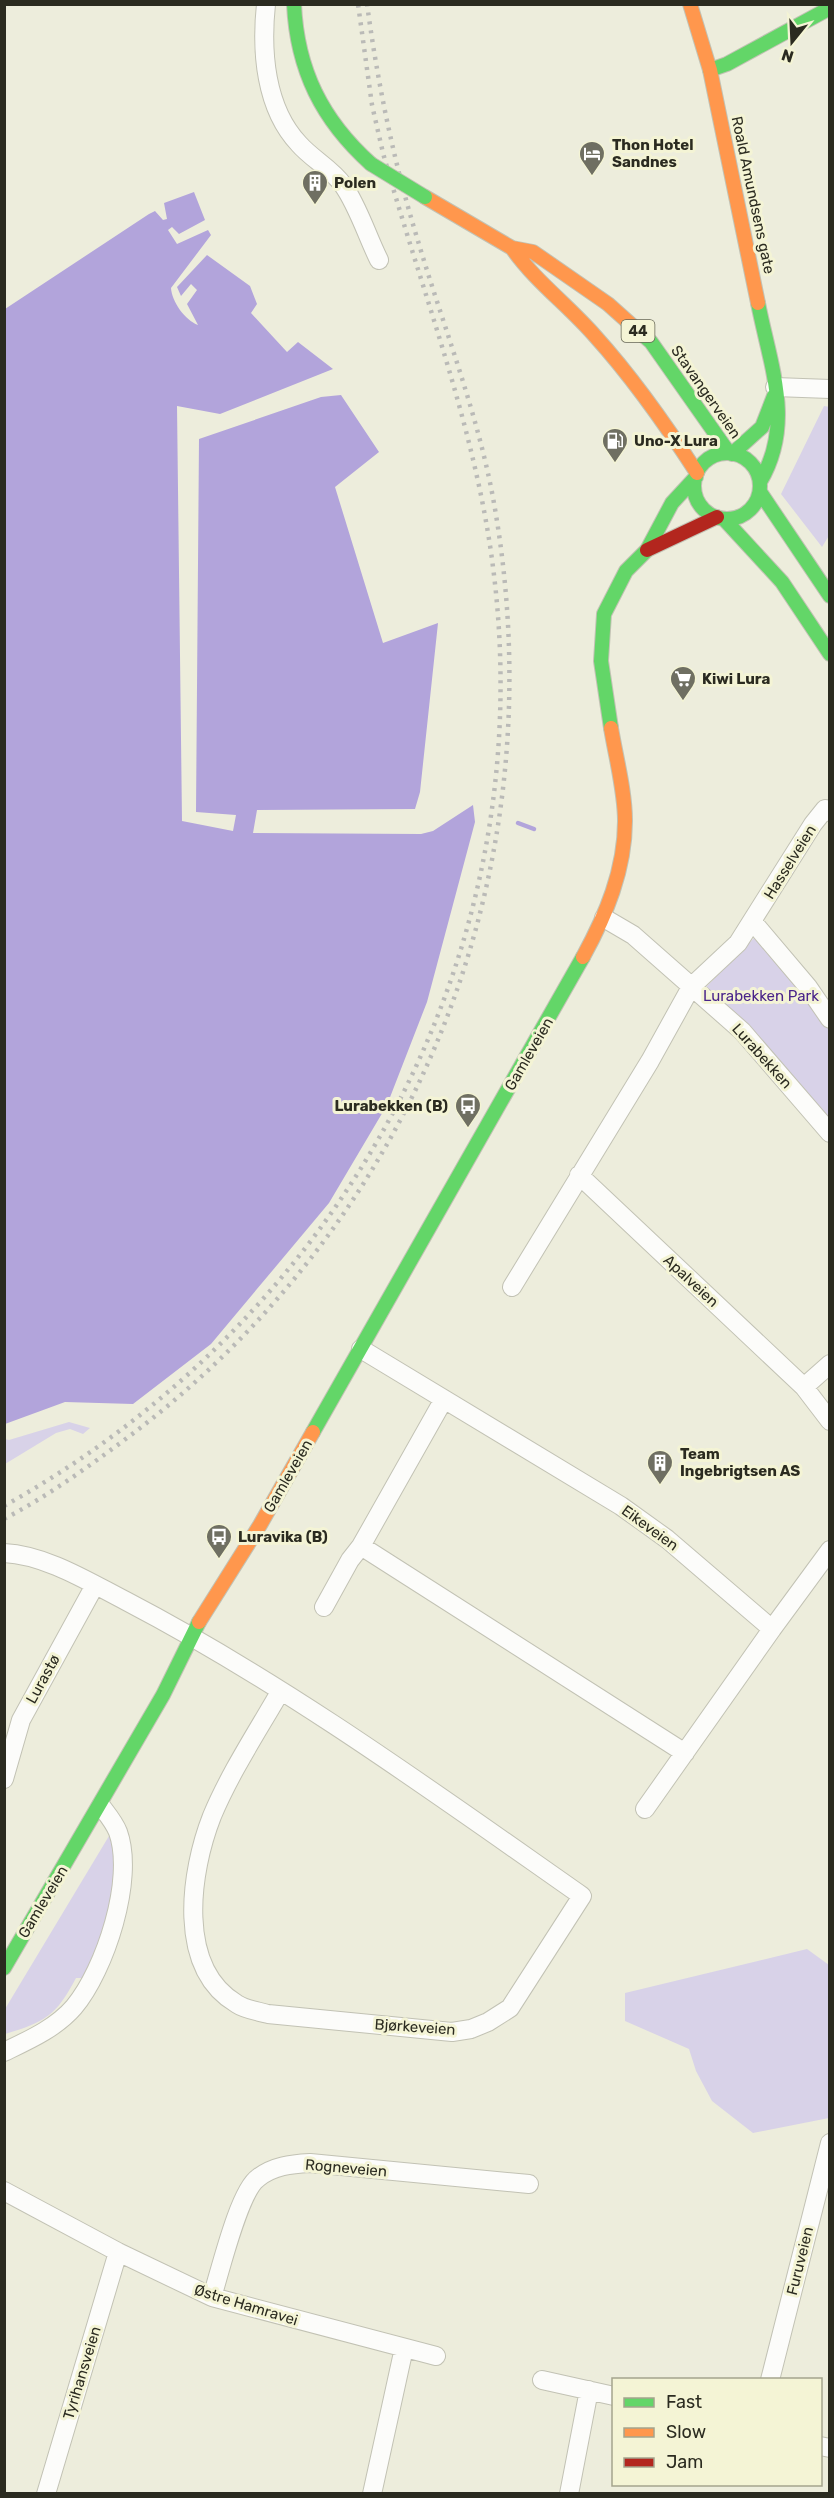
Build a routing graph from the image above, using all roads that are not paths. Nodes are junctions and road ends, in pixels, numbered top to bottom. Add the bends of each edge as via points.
1 (266, 4) edge
2 (294, 4) edge
3 (690, 4) edge
4 (830, 8) edge
5 (310, 23) dead end
6 (710, 70) junction
7 (310, 83) junction
8 (512, 248) junction
9 (379, 260) dead end
10 (830, 389) edge
11 (775, 390) junction
12 (730, 453) junction
13 (696, 475) junction
14 (760, 487) junction
15 (720, 518) junction
16 (647, 550) junction
17 (830, 596) edge
18 (830, 654) edge
19 (830, 812) edge
20 (604, 918) junction
21 (753, 922) junction
22 (691, 987) junction
23 (830, 1019) edge
24 (830, 1133) edge
25 (579, 1175) junction
26 (512, 1287) dead end
27 (361, 1349) junction
28 (830, 1364) edge
29 (804, 1387) junction
30 (444, 1399) junction
31 (830, 1421) edge
32 (361, 1546) junction
33 (4, 1553) edge
34 (826, 1555) edge
35 (95, 1585) junction
36 (324, 1607) dead end
37 (772, 1629) junction
38 (195, 1639) junction
39 (280, 1692) junction
40 (685, 1753) junction
41 (4, 1779) edge
42 (100, 1806) junction
43 (645, 1809) dead end
44 (4, 1968) edge
45 (4, 2052) edge
46 (830, 2143) edge
47 (530, 2184) dead end
48 (4, 2191) edge
49 (118, 2252) junction
50 (212, 2297) junction
51 (404, 2348) junction
52 (436, 2356) dead end
53 (770, 2378) edge
54 (542, 2380) dead end
55 (589, 2390) junction
56 (612, 2396) edge
57 (46, 2493) edge
58 (372, 2493) edge
59 (569, 2493) edge

1 - 9 street via 265,58 278,110 298,144 343,185
2 - 7 main road, 44 via 297,48
3 - 6 main road, Roald Amundsens gate
4 - 6 main road
5 - 7 main road, 44
6 - 11 main road, Roald Amundsens gate
7 - 8 main road, Stavangerveien / 44, bridge via 332,126 371,164
8 - 12 main road, Stavangerveien / 44 via 533,252 608,304 651,342
8 - 13 main road, Stavangerveien / 44 via 524,267 594,334 659,417
10 - 11 street
11 - 12 main road via 762,427
11 - 14 main road, Roald Amundsens gate via 780,413 777,442
12 - 13 main road, Stavangerveien via 710,458
12 - 14 main road, Stavangerveien / 44 via 751,463
13 - 15 main road, Stavangerveien / 44 via 696,497 708,512
13 - 16 main road, Gamleveien via 672,503
14 - 15 main road via 750,509 734,518
14 - 17 main road, Stavangerveien / 44
15 - 16 main road, Gamleveien
15 - 18 main road, Stavangerveien / 44 via 756,548 800,605
16 - 20 main road, Gamleveien via 626,572 604,614 600,641 625,819 619,872
19 - 21 street, Hasselveien via 825,809 813,824
20 - 22 street, Lurabekken via 633,935
20 - 27 main road, Gamleveien
21 - 22 street, Hasselveien via 738,943
21 - 23 street
22 - 24 street, Lurabekken via 742,1031
22 - 25 street
25 - 26 street
25 - 29 street, Apalveien
27 - 30 street, Eikeveien
27 - 38 main road, Gamleveien
28 - 29 street
29 - 31 street, Apalveien
30 - 32 street
30 - 37 street, Eikeveien via 621,1506 668,1539
32 - 36 street
32 - 40 street
33 - 35 street via 42,1561
34 - 37 street
35 - 38 street
35 - 41 street, Lurastø via 21,1720
37 - 40 street
38 - 39 street, Bjørkeveien
38 - 42 main road, Gamleveien
39 - 39 street, Bjørkeveien via 221,1795 201,1856 194,1917 200,1958 208,1974 224,1995 239,2005 268,2014 452,2032 488,2022 510,2008 582,1896 453,1805
40 - 43 street
42 - 44 main road, Gamleveien
42 - 45 street via 119,1834 122,1855 114,1925 104,1957 73,2007 56,2023
46 - 53 street, Furuveien
47 - 50 street, Rogneveien via 310,2163 282,2165 257,2178 245,2193
48 - 49 street, Østre Hamravei
49 - 50 street, Østre Hamravei
49 - 57 street, Tyrihansveien
50 - 51 street, Østre Hamravei
51 - 52 street, Østre Hamravei
51 - 58 street
54 - 55 street
55 - 56 street
55 - 59 street

